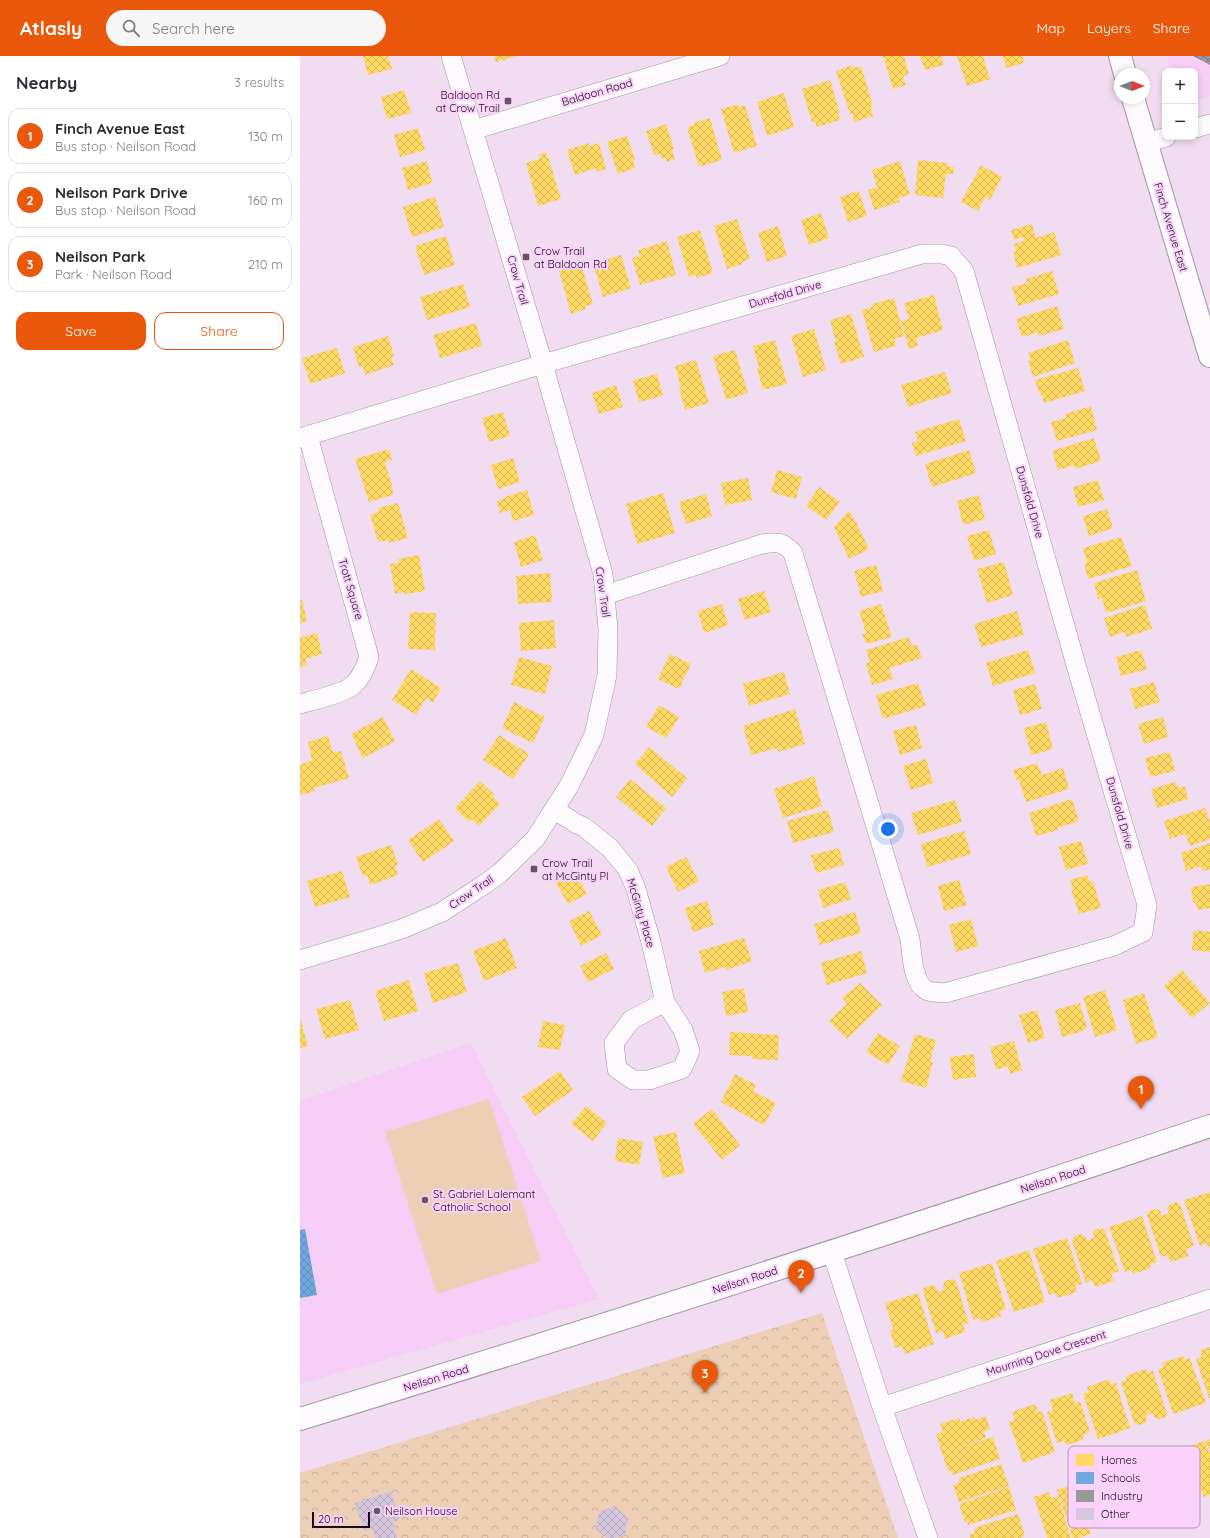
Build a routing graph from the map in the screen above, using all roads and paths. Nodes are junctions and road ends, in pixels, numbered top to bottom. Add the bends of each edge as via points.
1 (451, 56) edge
2 (720, 56) edge
3 (1120, 56) edge
4 (1123, 68) edge
5 (1136, 104) edge
6 (1210, 124) edge
7 (1198, 127) edge
8 (473, 130) junction
9 (1156, 140) edge
10 (1210, 356) edge
11 (542, 364) junction
12 (304, 437) edge
13 (605, 595) junction
14 (300, 704) edge
15 (555, 810) junction
16 (300, 960) edge
17 (665, 1002) junction
18 (1210, 1126) edge
19 (832, 1252) junction
20 (1210, 1299) edge
21 (882, 1407) junction
22 (300, 1419) edge
23 (928, 1538) edge

1 - 8 street, Crow Trail
2 - 8 street, Baldoon Road
3 - 4 main road
5 - 9 main road, Finch Avenue East
6 - 7 street
8 - 11 street, Crow Trail
9 - 10 main road, Finch Avenue East
11 - 12 street, Trott Square
11 - 13 street, Crow Trail via 603,574
11 - 13 street, Dunsfold Drive via 922,254 951,256 964,271 1147,905 1143,932 1114,946 945,992 926,990 914,971 910,939 793,554 778,542 762,544
12 - 14 street, Trott Square via 369,657 365,670 348,689
13 - 15 street, Crow Trail via 608,629 607,675 602,703 594,735 570,786
15 - 16 street, Crow Trail via 536,839 500,872 442,912 404,928
15 - 17 street, McGinty Place via 584,827 610,848 628,870 651,942
17 - 17 street, McGinty Place via 631,1020 614,1043 617,1069 633,1080 649,1080 682,1069 690,1051 683,1030
18 - 19 main road, Neilson Road
19 - 21 street
19 - 22 main road, Neilson Road via 495,1360
20 - 21 street, Mourning Dove Crescent
21 - 23 street

